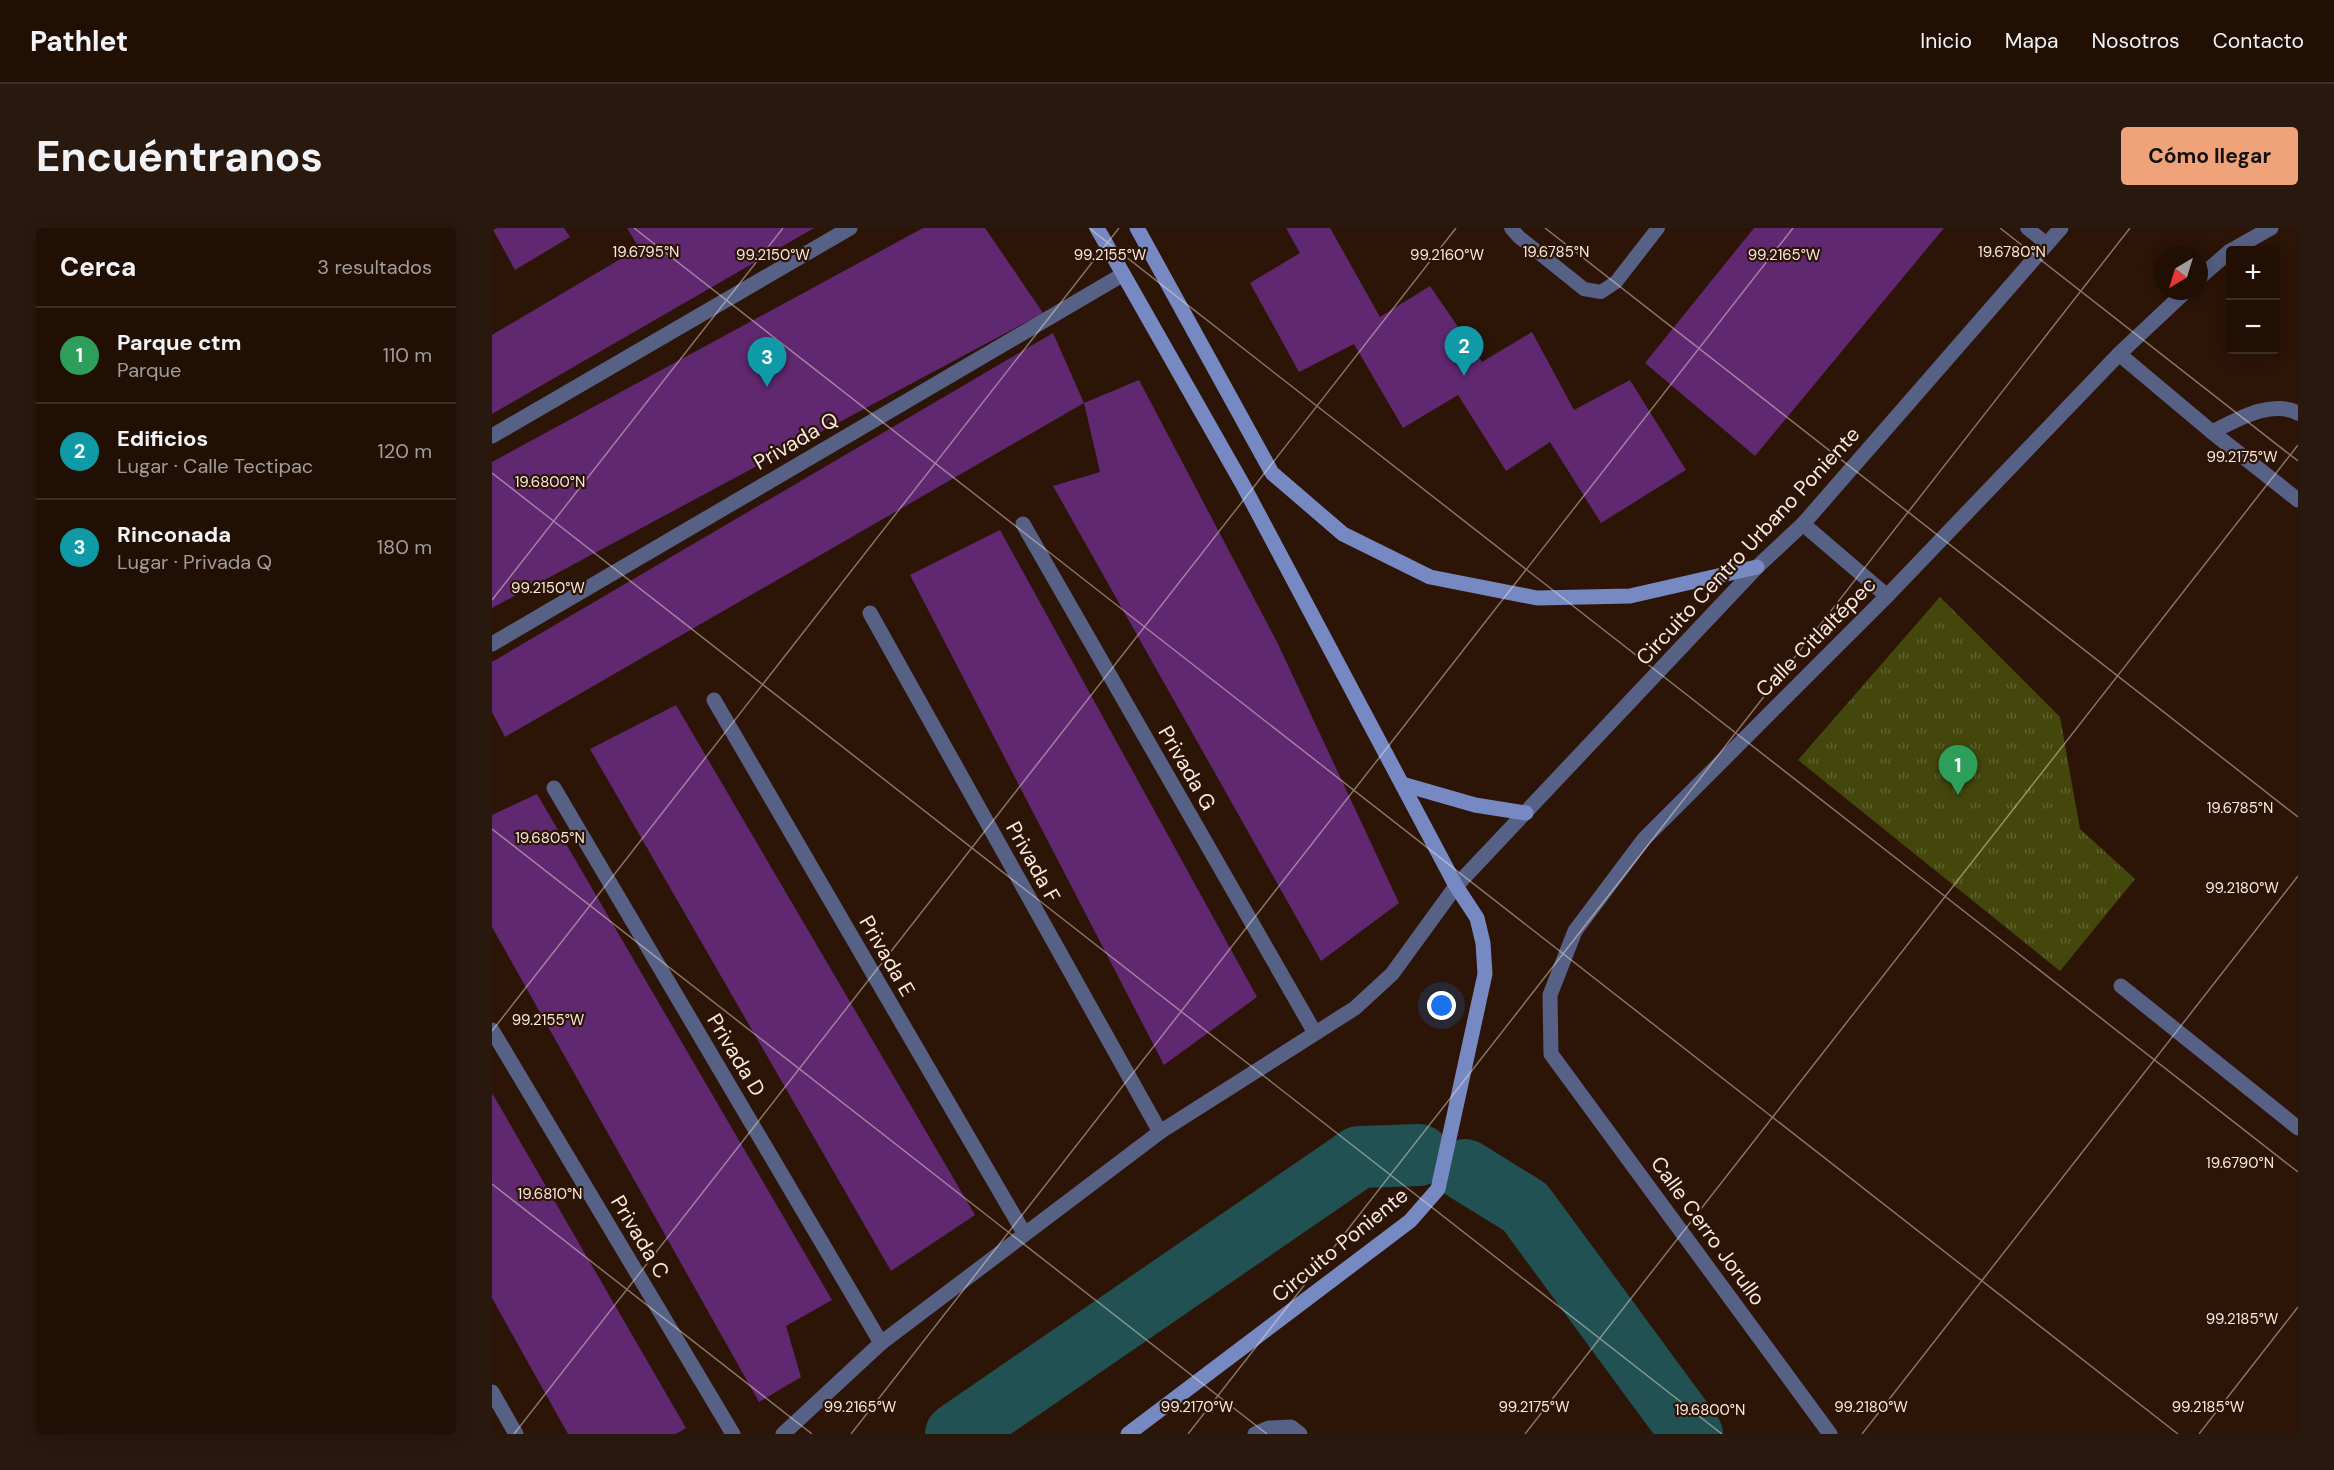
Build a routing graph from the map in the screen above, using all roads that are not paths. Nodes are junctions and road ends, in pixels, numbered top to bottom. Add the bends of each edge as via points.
1 (850, 228) edge
2 (1097, 228) edge
3 (1137, 228) edge
4 (1511, 228) edge
5 (1658, 228) edge
6 (2026, 228) edge
7 (2061, 228) edge
8 (2271, 228) edge
9 (2048, 244) junction
10 (2240, 246) edge
11 (2226, 255) edge
12 (2208, 270) edge
13 (1122, 275) junction
14 (2176, 300) edge
15 (2119, 354) junction
16 (2298, 413) edge
17 (2212, 432) junction
18 (492, 436) edge
19 (2298, 500) edge
20 (1023, 524) dead end
21 (1803, 524) junction
22 (1757, 567) junction
23 (1887, 596) junction
24 (870, 614) dead end
25 (492, 644) edge
26 (714, 700) dead end
27 (1402, 784) junction
28 (554, 788) dead end
29 (1526, 813) junction
30 (1456, 886) junction
31 (2121, 986) dead end
32 (492, 1030) edge
33 (1315, 1033) junction
34 (1551, 1054) joint
35 (2298, 1128) edge
36 (1160, 1132) junction
37 (1024, 1233) junction
38 (881, 1344) junction
39 (492, 1392) edge
40 (516, 1434) edge
41 (733, 1434) edge
42 (783, 1434) edge
43 (1128, 1434) edge
44 (1255, 1434) edge
45 (1300, 1434) edge
46 (1830, 1434) edge

1 - 18 street
2 - 13 main road, Circuito Poniente
3 - 22 main road via 1272,472 1343,534 1430,577 1537,598 1630,596
4 - 5 lane via 1584,289 1601,292 1616,282
6 - 9 lane
7 - 9 street, Circuito Centro Urbano Poniente
8 - 10 street
9 - 21 street, Circuito Centro Urbano Poniente
11 - 12 street
13 - 25 street, Privada Q
13 - 27 main road, Circuito Poniente via 1244,485
14 - 15 street, Calle Citlaltépec
15 - 17 street
15 - 23 street, Calle Citlaltépec
16 - 17 street via 2287,408 2251,413
17 - 19 street
20 - 33 street, Privada G
21 - 22 street, Circuito Centro Urbano Poniente
21 - 23 street
22 - 29 street, Circuito Centro Urbano Poniente
23 - 34 street, Calle Citlaltépec via 1644,838 1575,931 1550,994
24 - 36 street, Privada F
26 - 37 street, Privada E
27 - 29 main road via 1475,805
27 - 30 main road, Circuito Poniente
28 - 38 street, Privada D
29 - 30 street, Circuito Centro Urbano Poniente
30 - 33 street, Circuito Centro Urbano Poniente via 1392,974 1354,1008
30 - 43 main road, Circuito Poniente via 1476,918 1485,974 1438,1189 1410,1221
31 - 35 street
32 - 41 street, Privada C
33 - 36 street, Circuito Centro Urbano Poniente
34 - 46 street, Calle Cerro Jorullo
36 - 37 street, Circuito Centro Urbano Poniente
37 - 38 street, Circuito Centro Urbano Poniente
38 - 42 street, Circuito Centro Urbano Poniente
39 - 40 street
44 - 45 street via 1291,1426

